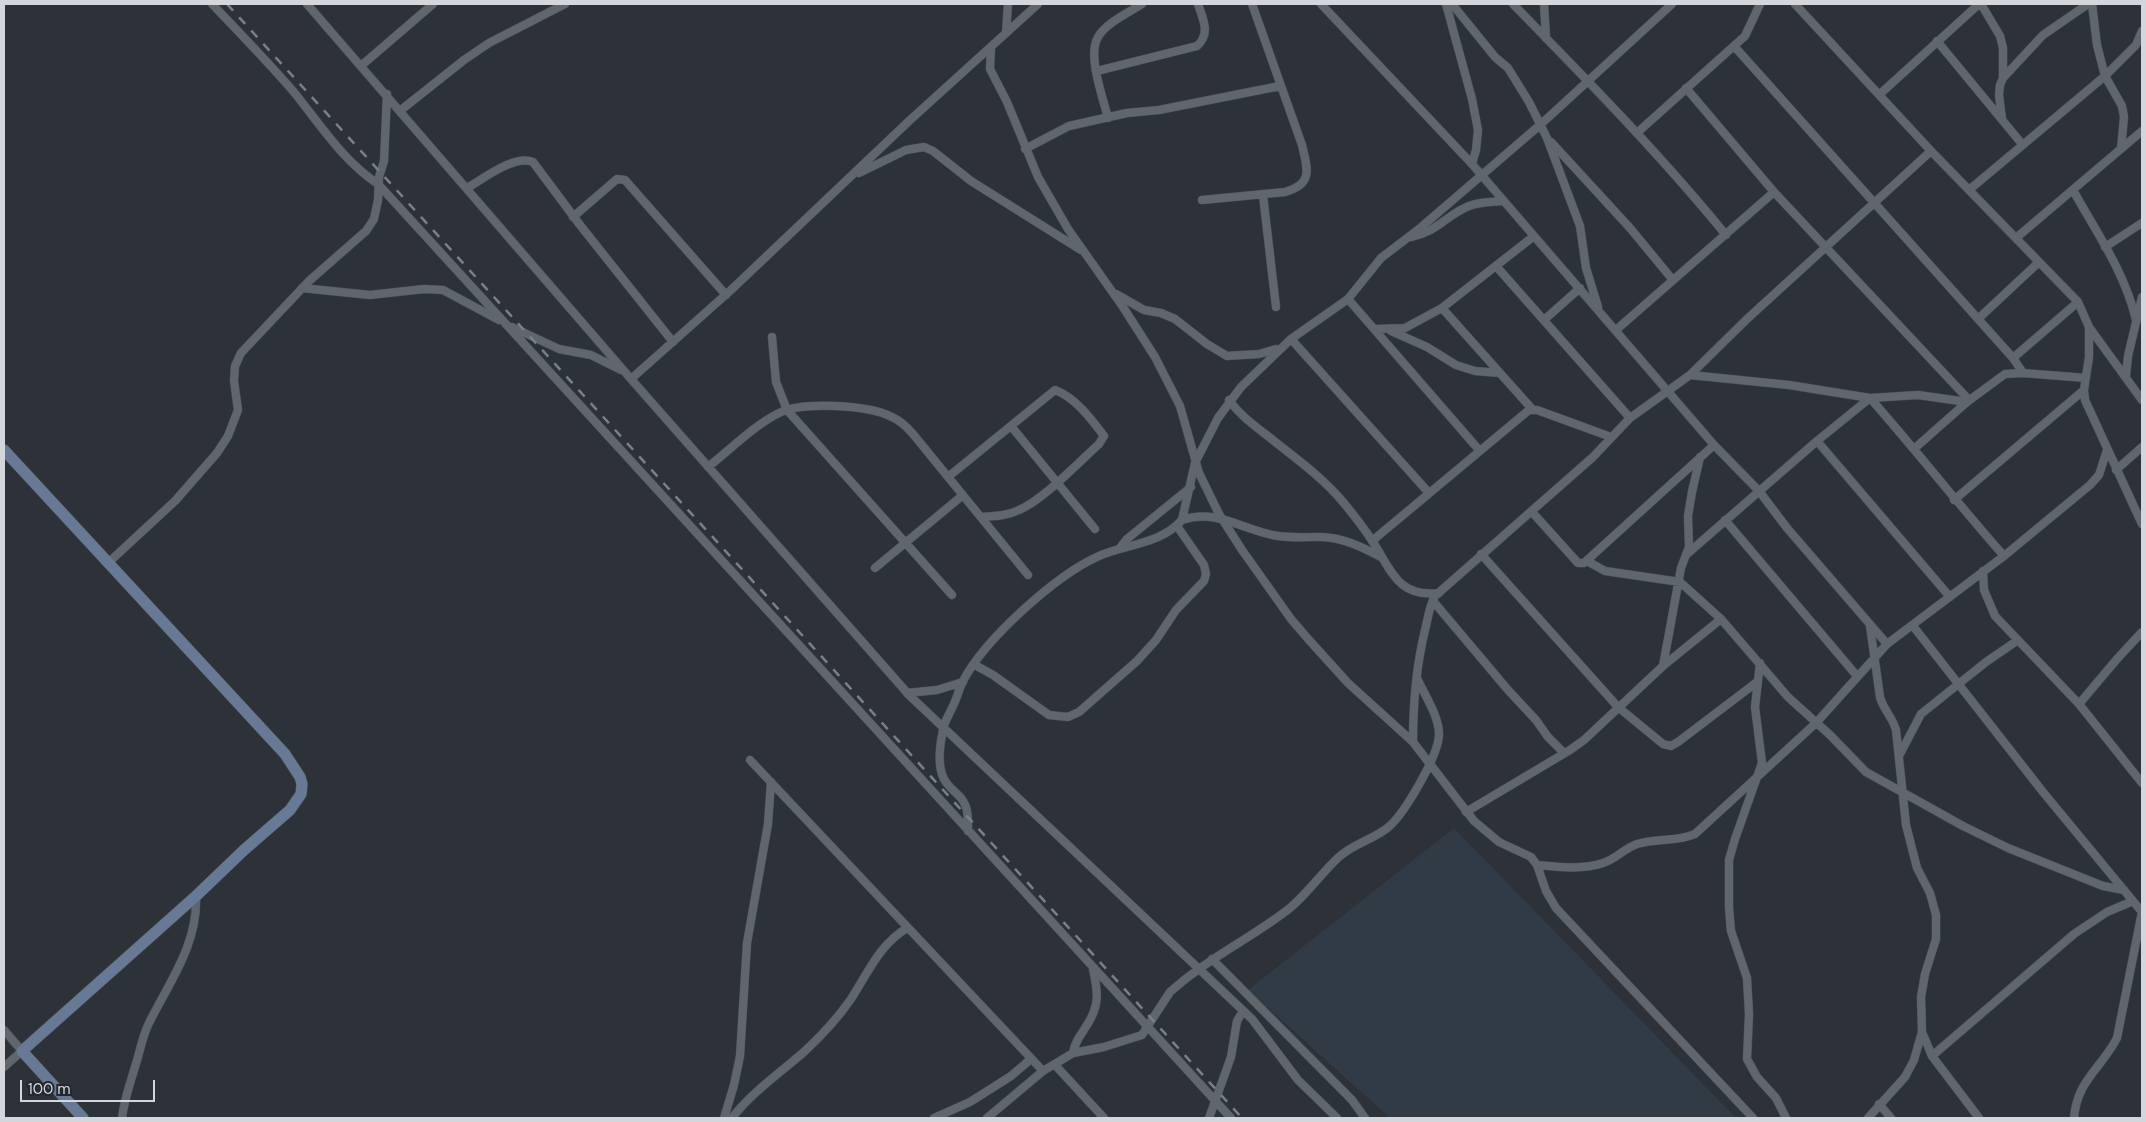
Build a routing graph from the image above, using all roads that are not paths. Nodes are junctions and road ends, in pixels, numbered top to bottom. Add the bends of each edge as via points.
1 (212, 4) edge
2 (307, 4) edge
3 (433, 4) edge
4 (565, 4) edge
5 (1008, 4) edge
6 (1038, 4) edge
7 (1142, 4) edge
8 (1198, 4) edge
9 (1252, 4) edge
10 (1321, 4) edge
11 (1446, 4) edge
12 (1452, 4) edge
13 (1513, 4) edge
14 (1544, 4) edge
15 (1672, 4) edge
16 (1760, 4) edge
17 (1795, 4) edge
18 (1980, 4) edge
19 (2088, 4) edge
20 (2092, 4) edge
21 (2142, 31) edge
22 (1006, 33) junction
23 (1546, 38) junction
24 (1937, 40) junction
25 (1734, 46) junction
26 (991, 47) junction
27 (362, 65) junction
28 (1096, 71) junction
29 (2105, 76) junction
30 (2003, 78) junction
31 (1588, 81) junction
32 (1280, 86) junction
33 (1686, 88) junction
34 (387, 94) junction
35 (1880, 94) junction
36 (400, 110) junction
37 (1108, 118) junction
38 (2003, 121) junction
39 (1540, 125) junction
40 (1638, 132) junction
41 (2142, 132) edge
42 (1547, 138) junction
43 (2022, 144) junction
44 (2121, 149) junction
45 (1025, 150) junction
46 (1931, 151) junction
47 (1472, 164) junction
48 (1480, 175) junction
49 (852, 176) junction
50 (378, 184) junction
51 (467, 188) junction
52 (1969, 190) junction
53 (2073, 190) junction
54 (1774, 192) junction
55 (1262, 195) junction
56 (1202, 200) dead end
57 (1503, 201) junction
58 (1875, 203) junction
59 (573, 217) junction
60 (2142, 224) edge
61 (1726, 235) junction
62 (1534, 236) junction
63 (1407, 238) junction
64 (2016, 238) junction
65 (2105, 247) junction
66 (1825, 248) junction
67 (1084, 252) junction
68 (2039, 262) junction
69 (1496, 266) junction
70 (1672, 279) junction
71 (302, 288) junction
72 (1580, 288) junction
73 (1112, 292) junction
74 (726, 295) junction
75 (2142, 296) edge
76 (1348, 299) junction
77 (2078, 302) junction
78 (1276, 307) dead end
79 (1442, 308) junction
80 (1599, 311) junction
81 (2139, 313) edge
82 (1978, 319) junction
83 (1544, 320) junction
84 (507, 325) junction
85 (2089, 327) junction
86 (1374, 329) junction
87 (1389, 330) junction
88 (1616, 330) junction
89 (772, 337) dead end
90 (1291, 338) junction
91 (673, 342) junction
92 (1283, 346) junction
93 (2013, 358) junction
94 (1500, 373) junction
95 (2023, 373) junction
96 (1690, 374) junction
97 (629, 376) junction
98 (2126, 376) junction
99 (2086, 378) junction
100 (1667, 390) junction
101 (2084, 390) junction
102 (1870, 398) junction
103 (1229, 400) junction
104 (2142, 400) edge
105 (1968, 401) junction
106 (1532, 409) junction
107 (787, 410) junction
108 (1630, 418) junction
109 (1011, 426) junction
110 (1610, 437) junction
111 (1817, 441) junction
112 (1714, 445) junction
113 (2142, 447) edge
114 (1914, 448) junction
115 (4, 450) edge
116 (1479, 450) junction
117 (2108, 450) junction
118 (1700, 457) junction
119 (1195, 463) junction
120 (708, 466) junction
121 (2116, 470) junction
122 (948, 477) junction
123 (1057, 482) junction
124 (1191, 487) junction
125 (1758, 491) junction
126 (1429, 493) junction
127 (963, 495) junction
128 (1954, 500) junction
129 (1532, 512) junction
130 (981, 517) junction
131 (1222, 518) junction
132 (1725, 520) junction
133 (1180, 523) junction
134 (2142, 524) edge
135 (1095, 529) dead end
136 (1372, 541) junction
137 (906, 542) junction
138 (1119, 549) junction
139 (1481, 554) junction
140 (1687, 554) junction
141 (2004, 556) junction
142 (1381, 557) junction
143 (1587, 561) junction
144 (108, 563) junction
145 (875, 568) dead end
146 (1983, 571) junction
147 (1028, 576) dead end
148 (1680, 582) junction
149 (1439, 593) junction
150 (952, 595) dead end
151 (1950, 598) junction
152 (1432, 601) junction
153 (1721, 619) junction
154 (1869, 624) junction
155 (1913, 626) junction
156 (2142, 632) edge
157 (2018, 640) junction
158 (1887, 644) junction
159 (1875, 655) junction
160 (1760, 663) junction
161 (975, 665) junction
162 (1663, 666) junction
163 (1416, 676) junction
164 (1857, 676) junction
165 (963, 682) junction
166 (1757, 682) junction
167 (1958, 684) junction
168 (907, 693) junction
169 (2079, 704) junction
170 (1618, 707) junction
171 (1816, 723) junction
172 (943, 728) junction
173 (1413, 742) junction
174 (1564, 753) junction
175 (1899, 756) junction
176 (750, 760) dead end
177 (1429, 762) junction
178 (1760, 774) junction
179 (771, 782) junction
180 (2142, 783) edge
181 (1902, 792) junction
182 (1466, 812) junction
183 (968, 831) junction
184 (1537, 866) junction
185 (2124, 890) junction
186 (196, 896) junction
187 (2133, 901) junction
188 (2142, 912) edge
189 (907, 928) junction
190 (1212, 959) junction
191 (1093, 968) junction
192 (1199, 968) junction
193 (1243, 1011) junction
194 (1148, 1027) junction
195 (4, 1030) edge
196 (1922, 1032) junction
197 (22, 1051) junction
198 (1073, 1053) junction
199 (1932, 1056) junction
200 (1031, 1060) junction
201 (1055, 1065) junction
202 (4, 1067) edge
203 (1043, 1071) junction
204 (1215, 1101) junction
205 (1879, 1104) junction
206 (1975, 1117) edge
207 (83, 1118) edge
208 (122, 1118) edge
209 (724, 1118) edge
210 (732, 1118) edge
211 (934, 1118) edge
212 (987, 1118) edge
213 (1104, 1118) edge
214 (1209, 1118) edge
215 (1231, 1118) edge
216 (1337, 1118) edge
217 (1365, 1118) edge
218 (1753, 1118) edge
219 (1786, 1118) edge
220 (1868, 1118) edge
221 (1891, 1118) edge
222 (2074, 1118) edge

1 - 50 street via 294,92 347,158
2 - 27 street
3 - 27 street
4 - 36 street via 489,43
5 - 22 street
6 - 22 street
7 - 28 street via 1097,37
8 - 28 street via 1206,33 1197,46
9 - 32 street
10 - 47 street
11 - 47 street via 1478,130
12 - 39 street via 1495,57 1508,68
13 - 23 street
14 - 23 street
15 - 31 street
16 - 25 street via 1749,30
17 - 35 street
18 - 24 street
18 - 30 street via 2000,36
19 - 30 street via 2043,35
20 - 29 street
21 - 29 street via 2136,45
22 - 26 street
23 - 31 street
24 - 35 street
24 - 38 street
25 - 33 street
25 - 58 street
26 - 45 street via 990,69 1007,102
26 - 49 street
27 - 34 street
28 - 37 street
29 - 43 street
29 - 44 street via 2122,106
30 - 38 street via 1999,95
31 - 39 street
31 - 40 street
32 - 37 street
32 - 55 street via 1302,145 1306,177 1297,189
33 - 40 street
33 - 54 street
34 - 36 street
34 - 50 street via 385,147
35 - 46 street
36 - 51 street
37 - 45 street via 1069,126
38 - 43 street
39 - 42 street
39 - 48 street
40 - 61 street
41 - 44 street
42 - 70 street
42 - 80 street via 1580,226 1586,268
43 - 52 street
44 - 53 street
45 - 67 street via 1051,202
46 - 52 street
46 - 58 street
47 - 48 street
48 - 57 street
48 - 63 street
49 - 67 street via 906,150 924,147
49 - 74 street
50 - 71 street via 377,210 366,231
50 - 84 street
51 - 59 street via 517,160 526,159 538,167
51 - 97 street
52 - 64 street
53 - 64 street
53 - 65 street
54 - 61 street
54 - 66 street
55 - 56 street
55 - 78 street
57 - 62 street
57 - 63 street via 1467,207 1430,232
58 - 66 street
58 - 82 street
59 - 74 street via 617,179 625,180
59 - 91 street
60 - 65 street
61 - 70 street
62 - 69 street
62 - 72 street
63 - 76 street via 1371,268
64 - 68 street
65 - 81 street
66 - 96 street
66 - 105 street
67 - 73 street
68 - 77 street
68 - 82 street
69 - 79 street
69 - 83 street
70 - 88 street
71 - 84 street via 370,295 443,290
71 - 144 street via 241,353 235,366 234,381 238,410 218,453 175,501
72 - 80 street
72 - 83 street
73 - 92 street via 1144,310 1175,320 1226,356 1259,354
73 - 119 street via 1155,356 1177,398
74 - 91 street
75 - 81 street
76 - 86 street
76 - 90 street
77 - 85 street
77 - 93 street
79 - 87 street via 1405,328
79 - 94 street
80 - 88 street
81 - 98 street
82 - 93 street
83 - 108 street
84 - 97 street via 559,349 591,355
84 - 183 street
85 - 98 street
85 - 99 street via 2090,358
86 - 87 street
86 - 116 street
87 - 94 street via 1456,365 1475,371
88 - 100 street
89 - 107 street via 774,374
90 - 92 street
90 - 126 street
91 - 97 street
92 - 103 street
93 - 95 street
94 - 106 street
95 - 99 street
95 - 105 street via 2005,374
96 - 100 street
96 - 102 street
97 - 120 street
98 - 104 street
99 - 101 street
100 - 108 street
100 - 112 street
101 - 117 street via 2085,400
101 - 128 street
102 - 105 street via 1918,395
102 - 111 street
102 - 114 street
103 - 119 street
103 - 136 street via 1251,423 1321,478
105 - 114 street
106 - 110 street
106 - 116 street
107 - 120 street via 770,418
107 - 122 street via 851,407 892,416 913,434
107 - 137 street
108 - 110 street
109 - 122 street
109 - 123 street
109 - 123 street via 1055,390 1090,418 1104,436
110 - 129 street via 1593,457
111 - 125 street
111 - 151 street
112 - 118 street
112 - 125 street
113 - 121 street
114 - 128 street
115 - 144 main road
116 - 126 street
117 - 121 street
117 - 141 street via 2099,475 2090,485
118 - 140 street via 1689,508
118 - 143 street
119 - 124 street
119 - 131 street
120 - 168 street
121 - 134 street
122 - 127 street
123 - 130 street via 1020,510
123 - 135 street
124 - 133 street
124 - 138 street via 1127,538
125 - 132 street
125 - 154 street
126 - 136 street
127 - 130 street
127 - 137 street
128 - 141 street
129 - 139 street
129 - 143 street via 1578,563
130 - 147 street
131 - 133 street via 1199,516
131 - 142 street via 1279,536 1348,541
131 - 173 street via 1309,640 1348,683
132 - 140 street
132 - 164 street
133 - 138 street via 1163,535
133 - 161 street via 1204,565 1204,581 1176,610 1137,661 1073,715 1062,718 1049,715
136 - 142 street
137 - 145 street
137 - 150 street
138 - 161 street via 1069,573 1030,604
139 - 149 street
139 - 170 street
140 - 148 street
141 - 146 street
142 - 149 street via 1408,589 1424,595
143 - 148 street via 1605,571
144 - 186 main road via 285,754 301,780 301,794 290,810
146 - 151 street
146 - 157 street via 1984,590 1995,616
148 - 153 street
148 - 162 street
149 - 152 street
151 - 155 street
152 - 163 street
152 - 174 street
153 - 160 street
153 - 162 street
154 - 158 street
154 - 159 street
155 - 158 street
155 - 167 street
156 - 169 street
157 - 167 street
157 - 169 street
158 - 159 street
159 - 164 street
159 - 175 street via 1880,696 1893,719
160 - 166 street
160 - 171 street via 1788,697
161 - 165 street
162 - 170 street
163 - 173 street
163 - 177 street via 1439,733
164 - 171 street
165 - 168 street via 937,690
165 - 172 street
166 - 170 street via 1671,746 1652,736
166 - 178 street via 1756,722 1762,753
167 - 175 street via 1921,714
167 - 185 street
168 - 172 street
169 - 180 street
170 - 174 street via 1584,740
171 - 178 street
171 - 181 street via 1866,772
172 - 183 street via 940,757 943,778 967,806
172 - 192 street
173 - 177 street
174 - 182 street
175 - 181 street
176 - 179 street
177 - 182 street
177 - 190 street via 1410,800 1393,823 1339,856 1310,890 1289,908
178 - 184 street via 1688,837 1637,844 1604,863 1583,867
178 - 219 street via 1729,860 1729,908 1731,931 1747,978 1747,1058 1776,1098
179 - 189 street
179 - 209 street via 768,824 747,942 740,1056
181 - 185 street via 2008,848 2103,886
181 - 196 street via 1917,868 1936,914 1936,939 1921,997
182 - 184 street via 1493,838 1531,857
183 - 191 street
184 - 218 street via 1546,891 1563,916
185 - 187 street
186 - 197 main road
186 - 208 street via 196,918 189,944 148,1025
187 - 188 street
187 - 199 street via 2107,912 2074,934
188 - 222 street via 2117,1038 2081,1087
189 - 200 street
189 - 210 street via 885,945 829,1027 752,1095
190 - 192 street
190 - 217 street via 1352,1100
191 - 194 street
191 - 198 street via 1098,1000
192 - 193 street
192 - 194 street via 1170,992
193 - 204 street via 1237,1021 1231,1057
193 - 216 street via 1259,1026 1298,1080
194 - 198 street via 1138,1037
194 - 204 street
195 - 197 street
196 - 199 street
196 - 205 street via 1905,1077
197 - 202 street
197 - 207 main road
198 - 201 street
199 - 206 street
200 - 203 street
200 - 211 street via 970,1102
201 - 203 street
201 - 213 street
203 - 212 street
204 - 214 street
204 - 215 street
205 - 220 street
205 - 221 street

